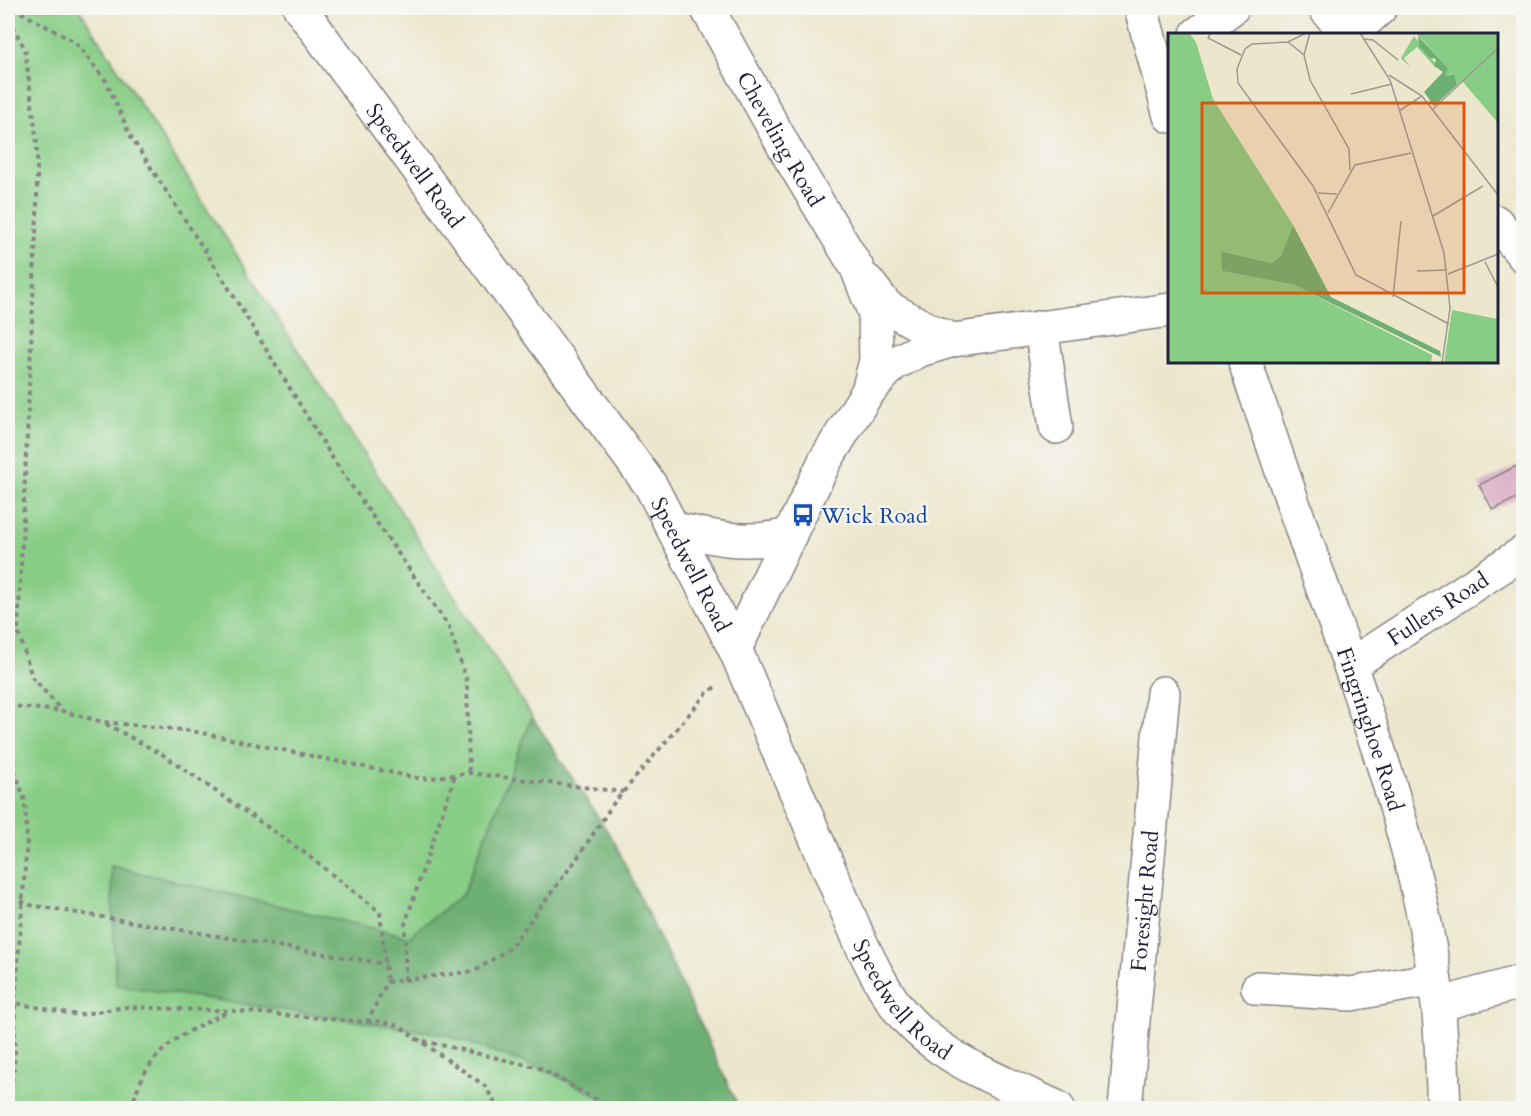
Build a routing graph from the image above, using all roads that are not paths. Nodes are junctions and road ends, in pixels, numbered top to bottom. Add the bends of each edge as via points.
1 (300, 8) edge
2 (707, 8) edge
3 (1141, 8) edge
4 (1232, 8) edge
5 (1325, 8) edge
6 (1380, 8) edge
7 (1198, 33) edge
8 (1348, 33) edge
9 (1350, 33) edge
10 (1161, 46) edge
11 (1168, 100) edge
12 (1498, 223) edge
13 (1524, 256) edge
14 (857, 268) junction
15 (1168, 310) edge
16 (1041, 327) junction
17 (953, 340) junction
18 (1245, 363) edge
19 (867, 393) junction
20 (1056, 427) dead end
21 (675, 528) junction
22 (790, 535) junction
23 (1524, 552) edge
24 (739, 658) junction
25 (1352, 664) junction
26 (1163, 693) dead end
27 (1524, 981) edge
28 (1258, 988) dead end
29 (1436, 992) junction
30 (1058, 1108) edge
31 (1125, 1108) edge
32 (1444, 1108) edge

1 - 21 street, Speedwell Road via 625,448
2 - 14 street, Cheveling Road
3 - 10 street
4 - 7 street
5 - 8 street
6 - 9 street
10 - 11 street
12 - 13 street
14 - 17 street, Cheveling Road via 887,307
14 - 19 street, Cheveling Road via 875,314 876,360
15 - 16 street
16 - 17 street
16 - 20 street
17 - 19 street via 920,350 892,365
18 - 25 street, Fingringhoe Road
19 - 22 street via 825,461
21 - 22 street via 716,539 758,542
21 - 24 street, Speedwell Road
22 - 24 street
23 - 25 street, Fullers Road
24 - 30 street, Speedwell Road via 859,939 880,982 900,1011 928,1039 958,1060
25 - 29 street, Fingringhoe Road via 1389,779 1415,879
26 - 31 street, Foresight Road
27 - 29 street
28 - 29 street via 1351,994
29 - 32 street, Fingringhoe Road

